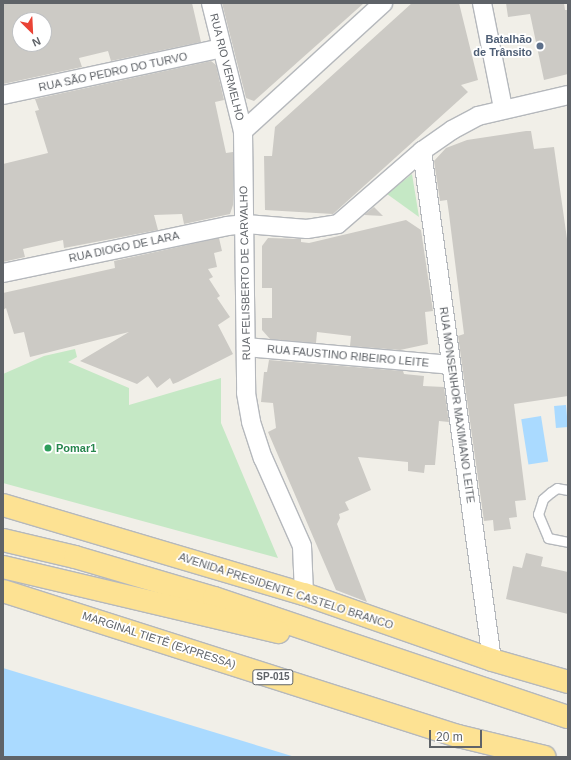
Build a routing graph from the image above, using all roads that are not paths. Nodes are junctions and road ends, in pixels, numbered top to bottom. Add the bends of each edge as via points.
1 (211, 3) edge
2 (383, 3) edge
3 (482, 3) edge
4 (222, 48) junction
5 (568, 94) edge
6 (3, 95) edge
7 (503, 108) junction
8 (243, 131) junction
9 (422, 151) junction
10 (246, 224) junction
11 (3, 272) edge
12 (246, 347) junction
13 (450, 365) junction
14 (568, 490) edge
15 (3, 505) edge
16 (3, 540) edge
17 (568, 542) edge
18 (3, 567) edge
19 (3, 591) edge
20 (304, 594) junction
21 (348, 641) junction
22 (492, 660) junction
23 (568, 682) edge
24 (568, 717) edge
25 (545, 757) edge

1 - 4 street, RUA RIO VERMELHO
2 - 8 street
3 - 7 street
4 - 6 street, RUA SÃO PEDRO DO TURVO
4 - 8 street, RUA RIO VERMELHO
5 - 7 street, RUA DIOGO DE LARA
7 - 9 street, RUA DIOGO DE LARA via 478,116
8 - 10 street, RUA FELISBERTO DE CARVALHO
9 - 10 street, RUA DIOGO DE LARA via 338,224 307,229
9 - 13 street, RUA MONSENHOR MAXIMIANO LEITE
10 - 11 street, RUA DIOGO DE LARA
10 - 12 street, RUA FELISBERTO DE CARVALHO
12 - 13 street, RUA FAUSTINO RIBEIRO LEITE
12 - 20 street, RUA FELISBERTO DE CARVALHO via 246,393 251,422 263,458 302,546
13 - 22 street, RUA MONSENHOR MAXIMIANO LEITE
14 - 17 lane via 557,488 547,495 538,514 548,538
15 - 20 highway, AVENIDA PRESIDENTE CASTELO BRANCO
16 - 21 highway via 82,559
18 - 21 highway via 314,641
19 - 25 highway, MARGINAL TIETÊ (EXPRESSA) / SP-015 via 458,736
20 - 22 highway, AVENIDA PRESIDENTE CASTELO BRANCO
21 - 24 highway
22 - 23 highway, AVENIDA PRESIDENTE CASTELO BRANCO

